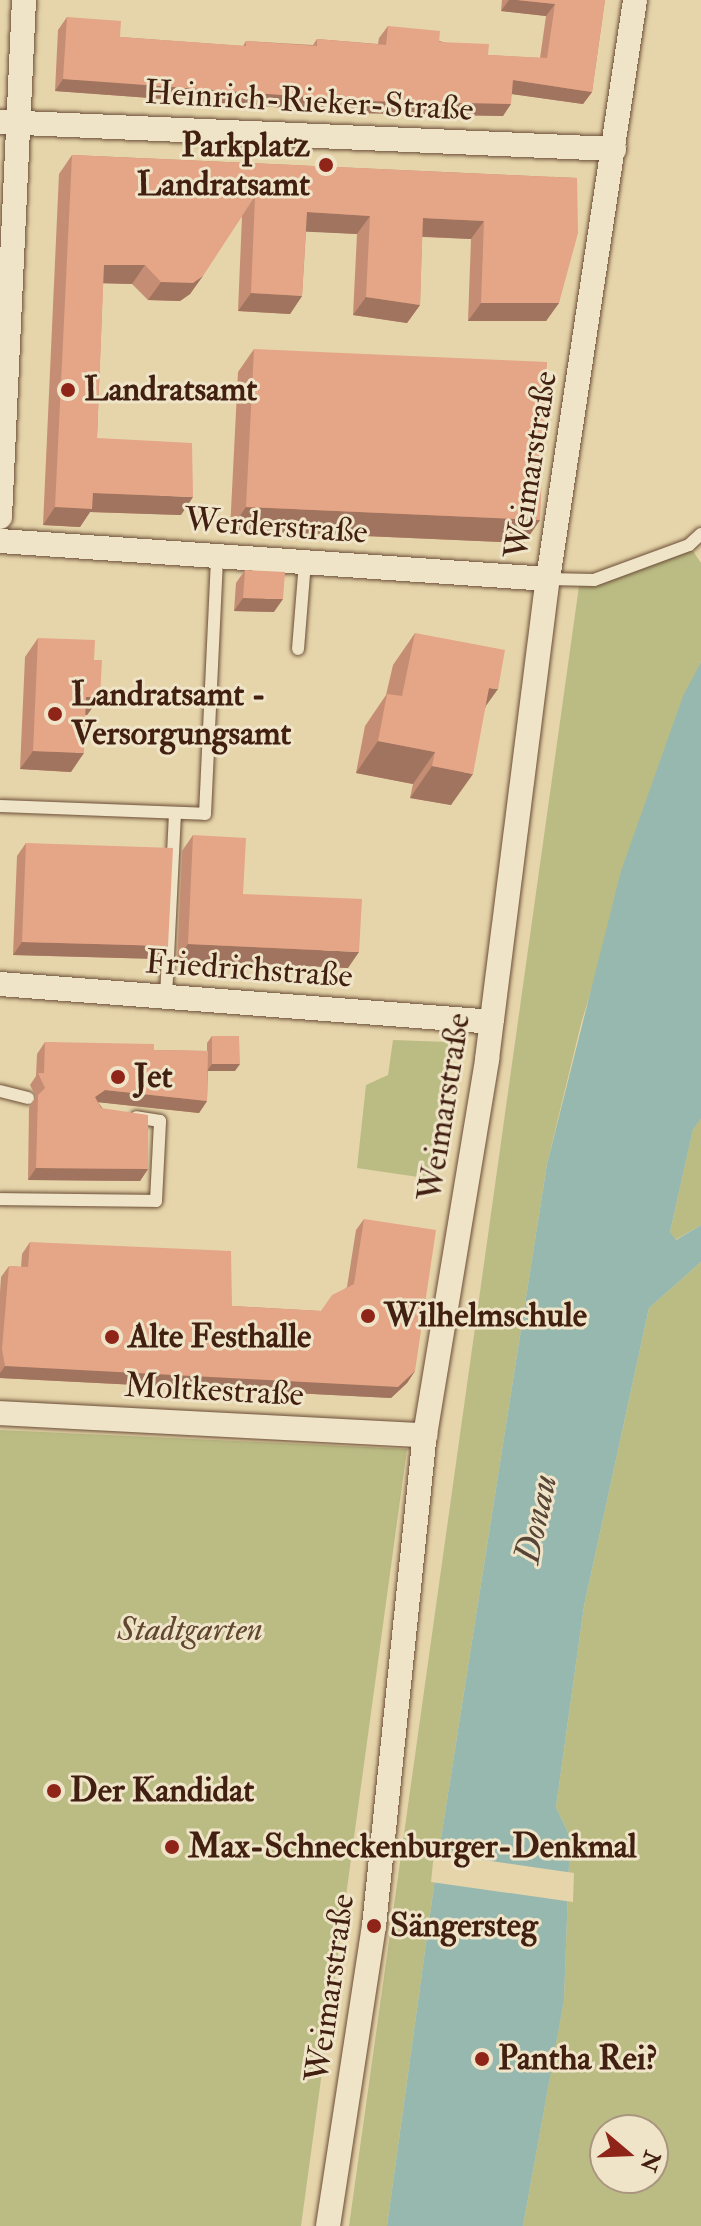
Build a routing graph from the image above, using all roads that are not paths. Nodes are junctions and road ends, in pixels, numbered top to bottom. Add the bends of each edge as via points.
1 (24, 0) edge
2 (635, 0) edge
3 (10, 122) edge
4 (614, 149) junction
5 (0, 517) edge
6 (701, 534) edge
7 (0, 541) edge
8 (217, 556) junction
9 (305, 562) junction
10 (548, 579) junction
11 (298, 649) dead end
12 (0, 806) edge
13 (175, 813) junction
14 (0, 984) edge
15 (166, 997) junction
16 (492, 1022) junction
17 (0, 1091) edge
18 (28, 1098) dead end
19 (121, 1115) edge
20 (0, 1199) edge
21 (0, 1413) edge
22 (425, 1435) junction
23 (328, 2226) edge

1 - 3 street
2 - 4 street, Weimarstraße
3 - 4 street, Heinrich-Rieker-Straße
3 - 5 street
4 - 10 street, Weimarstraße
6 - 10 lane via 689,545 594,580
7 - 8 street, Werderstraße
8 - 9 street, Werderstraße
8 - 13 lane via 205,814
9 - 10 street, Werderstraße
9 - 11 lane
10 - 16 street, Weimarstraße
12 - 13 lane
13 - 15 lane
14 - 15 street, Friedrichstraße
15 - 16 street, Friedrichstraße
16 - 22 street, Weimarstraße
17 - 18 lane
19 - 20 lane via 160,1121 156,1201
21 - 22 street, Moltkestraße
22 - 23 street, Weimarstraße via 378,1897

